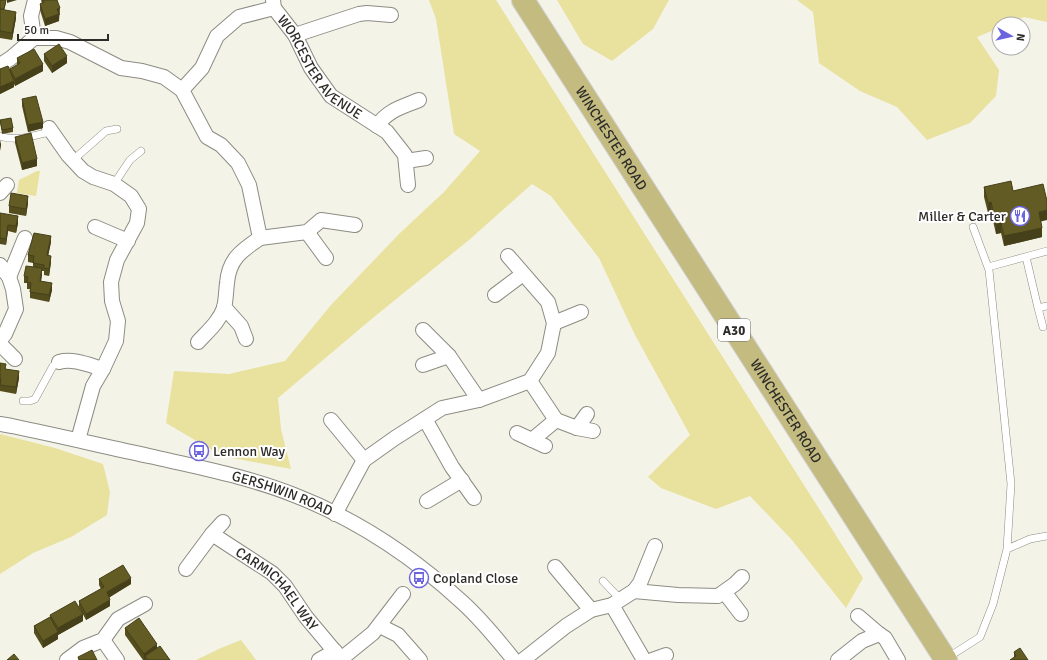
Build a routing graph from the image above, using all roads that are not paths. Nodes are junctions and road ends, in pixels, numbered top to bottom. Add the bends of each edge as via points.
1 (35, 0) edge
2 (523, 0) edge
3 (273, 4) edge
4 (366, 6) edge
5 (391, 16) dead end
6 (295, 35) junction
7 (34, 38) junction
8 (0, 65) edge
9 (182, 90) junction
10 (419, 100) dead end
11 (377, 126) junction
12 (117, 129) dead end
13 (50, 130) joint
14 (0, 136) edge
15 (141, 151) dead end
16 (426, 158) dead end
17 (73, 160) junction
18 (406, 161) junction
19 (114, 184) junction
20 (408, 185) dead end
21 (355, 225) dead end
22 (95, 227) dead end
23 (973, 227) dead end
24 (307, 232) junction
25 (26, 238) dead end
26 (260, 238) junction
27 (128, 241) junction
28 (1047, 251) edge
29 (508, 256) dead end
30 (1026, 257) junction
31 (326, 258) dead end
32 (0, 265) edge
33 (988, 268) junction
34 (523, 274) junction
35 (9, 277) junction
36 (495, 295) dead end
37 (1047, 306) edge
38 (224, 307) junction
39 (1038, 308) junction
40 (581, 312) dead end
41 (554, 323) junction
42 (1043, 327) dead end
43 (423, 330) dead end
44 (246, 338) dead end
45 (0, 340) edge
46 (198, 342) dead end
47 (0, 344) edge
48 (449, 356) junction
49 (15, 359) dead end
50 (59, 362) joint
51 (423, 365) dead end
52 (103, 368) junction
53 (530, 381) junction
54 (479, 400) junction
55 (23, 401) dead end
56 (588, 414) dead end
57 (426, 419) junction
58 (331, 420) dead end
59 (556, 420) junction
60 (0, 424) edge
61 (577, 428) junction
62 (593, 431) dead end
63 (516, 433) dead end
64 (78, 440) junction
65 (532, 440) junction
66 (545, 446) dead end
67 (364, 460) junction
68 (462, 480) junction
69 (474, 498) dead end
70 (427, 501) dead end
71 (335, 514) junction
72 (223, 522) dead end
73 (212, 534) junction
74 (1047, 536) edge
75 (655, 546) dead end
76 (1007, 549) junction
77 (555, 567) dead end
78 (186, 569) dead end
79 (742, 577) dead end
80 (603, 581) dead end
81 (634, 591) junction
82 (725, 593) junction
83 (403, 594) dead end
84 (617, 603) junction
85 (145, 604) dead end
86 (590, 610) junction
87 (741, 614) dead end
88 (858, 616) dead end
89 (380, 626) junction
90 (879, 634) junction
91 (103, 640) junction
92 (666, 654) dead end
93 (339, 656) edge
94 (67, 660) edge
95 (117, 660) edge
96 (319, 660) edge
97 (420, 660) edge
98 (514, 660) edge
99 (523, 660) edge
100 (644, 660) edge
101 (652, 660) edge
102 (838, 660) edge
103 (898, 660) edge
104 (946, 660) edge

1 - 7 street via 31,16
2 - 104 main road, WINCHESTER ROAD / A30
3 - 6 street, WORCESTER AVENUE
3 - 9 street via 239,17 218,36 202,68
4 - 5 street
4 - 6 street via 359,14
6 - 11 street, WORCESTER AVENUE via 311,68 332,96
7 - 8 street
7 - 9 street via 56,38 70,42 121,68 164,77
9 - 26 street via 207,137 221,145 238,163 249,185
10 - 11 street, WORCESTER AVENUE via 391,112 383,117
11 - 18 street, WORCESTER AVENUE via 387,132 398,145
12 - 17 lane via 106,131
13 - 14 lane via 21,139 11,140
13 - 17 street
15 - 19 lane via 130,160
16 - 18 street
17 - 19 street via 88,174
18 - 20 street, WORCESTER AVENUE
19 - 27 street via 131,196 139,209 137,223
21 - 24 street via 321,220
22 - 27 street
23 - 33 lane
24 - 26 street
24 - 31 street
25 - 35 street
26 - 38 street via 234,260 228,276
27 - 52 street via 116,260 111,282 112,301 118,321 116,341
28 - 30 lane
29 - 34 street
30 - 33 lane
30 - 39 lane
32 - 35 street
33 - 76 lane via 1011,484
34 - 36 street
34 - 41 street via 548,302
35 - 45 street via 16,309
37 - 39 lane
38 - 44 street via 241,326
38 - 46 street via 218,320
39 - 42 lane
40 - 41 street
41 - 53 street via 548,353
43 - 48 street
47 - 49 street
48 - 51 street
48 - 54 street
50 - 52 street via 78,362
50 - 55 lane via 53,366 35,399
52 - 64 street via 93,386
53 - 54 street
53 - 59 street
54 - 57 street via 442,408
56 - 61 street
57 - 67 street
57 - 68 street via 452,467
58 - 67 street
59 - 61 street
59 - 65 street
60 - 64 street, GERSHWIN ROAD
61 - 62 street
63 - 65 street
64 - 71 street, GERSHWIN ROAD via 237,476 295,495
65 - 66 street
67 - 71 street
68 - 69 street
68 - 70 street
71 - 98 street, GERSHWIN ROAD via 374,535 418,566 462,602
72 - 73 street
73 - 78 street
73 - 93 street, CARMICHAEL WAY via 276,577
74 - 76 lane via 1030,539
75 - 81 street via 640,583
76 - 104 lane via 993,604 980,637
77 - 86 street
79 - 82 street
80 - 84 lane
81 - 82 street via 718,596
81 - 84 street
82 - 87 street
83 - 89 street
84 - 86 street
84 - 100 street
85 - 91 street via 118,619
86 - 99 street
88 - 90 street
89 - 93 street
89 - 97 street via 398,635
90 - 102 street via 862,641
90 - 103 street via 885,638
91 - 94 street via 83,648
91 - 95 street
92 - 101 street
93 - 96 street

